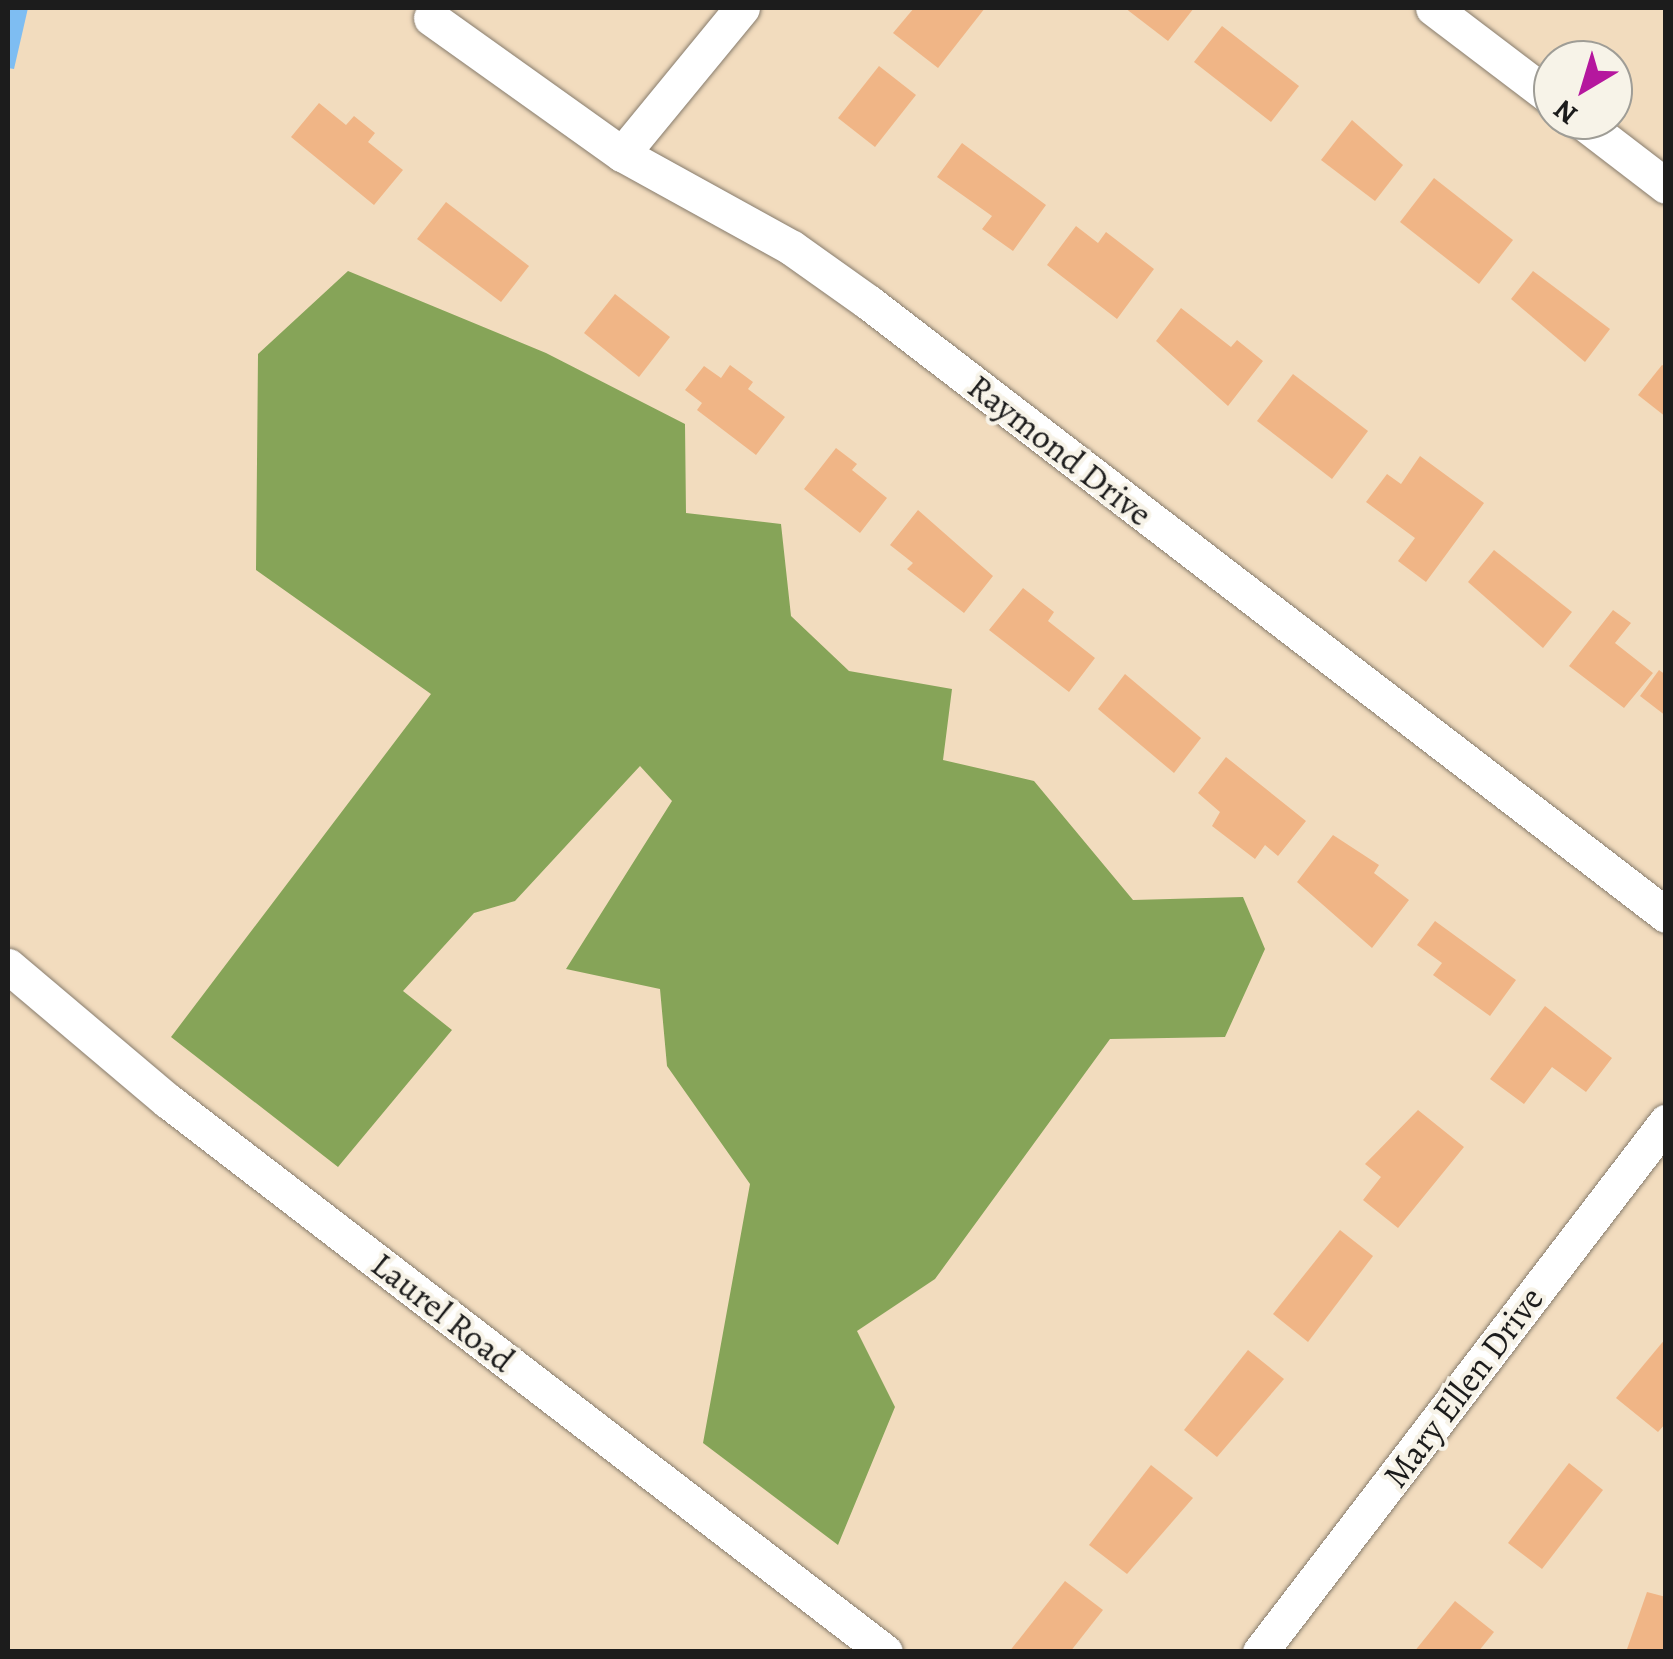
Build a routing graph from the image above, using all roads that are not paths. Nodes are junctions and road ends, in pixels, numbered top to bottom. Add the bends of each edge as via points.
1 (742, 8) edge
2 (1434, 8) edge
3 (431, 18) dead end
4 (1533, 84) edge
5 (1606, 140) edge
6 (622, 154) junction
7 (1666, 186) edge
8 (1666, 915) edge
9 (8, 966) edge
10 (1666, 1122) edge
11 (885, 1652) edge
12 (1260, 1652) edge

1 - 6 street
2 - 4 street
3 - 6 street, Raymond Drive
5 - 7 street
6 - 8 street, Raymond Drive via 792,248 853,291
9 - 11 street, Laurel Road via 168,1101
10 - 12 street, Mary Ellen Drive

